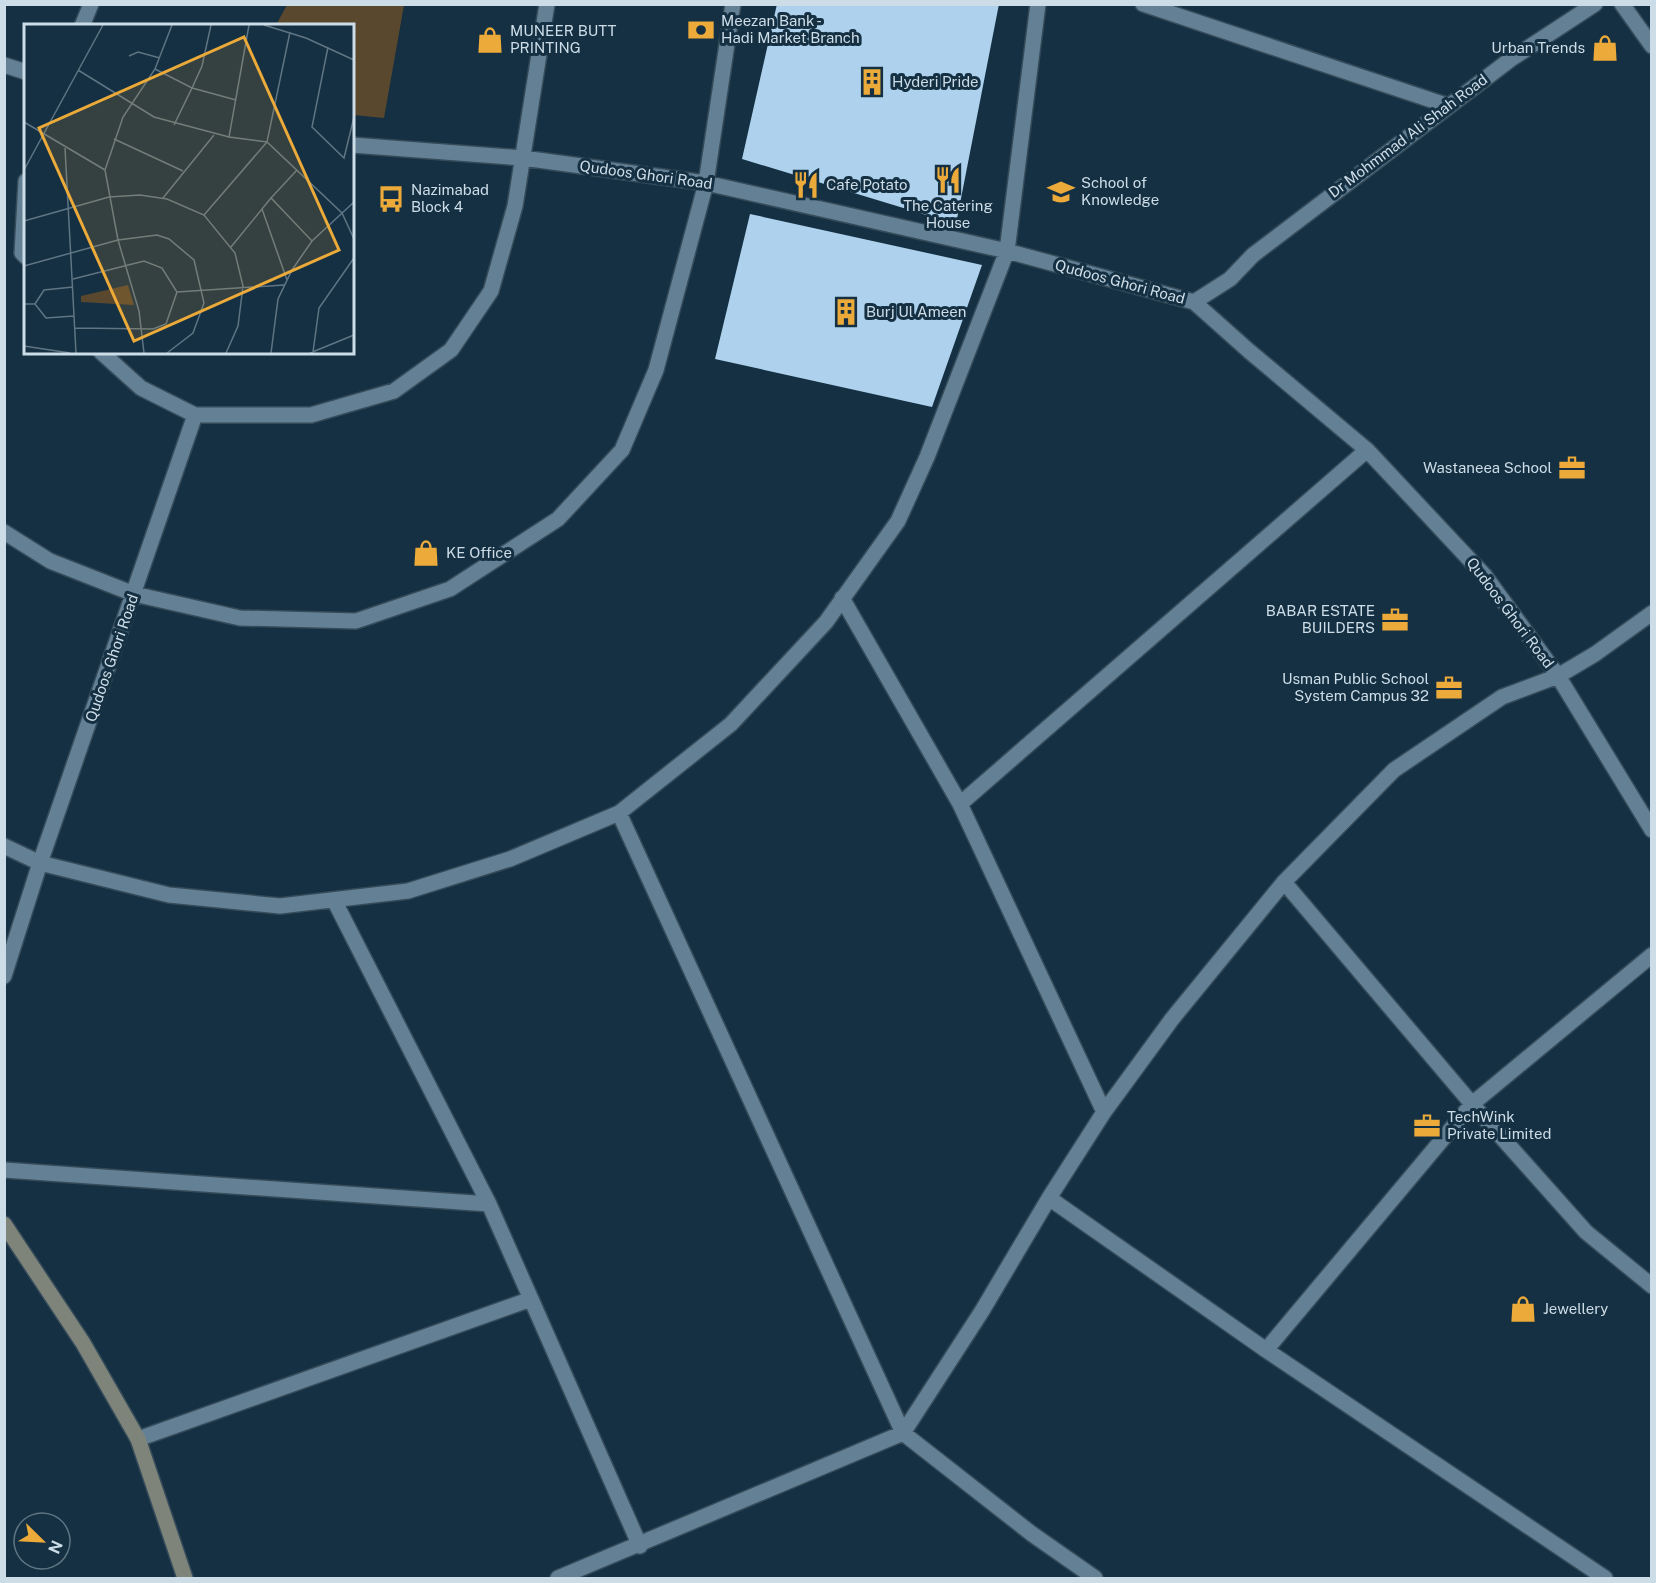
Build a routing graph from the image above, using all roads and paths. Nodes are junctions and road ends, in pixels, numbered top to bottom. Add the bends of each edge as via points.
1 (92, 4) edge
2 (547, 4) edge
3 (733, 4) edge
4 (1038, 4) edge
5 (1143, 4) edge
6 (1595, 4) edge
7 (1622, 4) edge
8 (83, 24) edge
9 (1652, 46) edge
10 (4, 65) edge
11 (24, 71) edge
12 (1449, 106) junction
13 (354, 145) edge
14 (523, 158) junction
15 (706, 183) junction
16 (24, 217) edge
17 (1007, 251) junction
18 (24, 255) edge
19 (1194, 302) junction
20 (102, 354) edge
21 (195, 415) junction
22 (1367, 450) junction
23 (4, 532) edge
24 (134, 594) junction
25 (843, 598) junction
26 (1652, 613) edge
27 (1558, 676) junction
28 (960, 804) junction
29 (619, 813) junction
30 (1652, 830) edge
31 (4, 846) edge
32 (40, 863) junction
33 (1284, 882) junction
34 (334, 900) junction
35 (1652, 955) edge
36 (4, 976) edge
37 (1472, 1104) junction
38 (1104, 1113) junction
39 (4, 1170) edge
40 (1049, 1198) junction
41 (489, 1204) junction
42 (4, 1224) edge
43 (1652, 1286) edge
44 (531, 1299) junction
45 (1266, 1350) junction
46 (903, 1433) junction
47 (138, 1439) junction
48 (640, 1545) junction
49 (185, 1578) edge
50 (558, 1578) edge
51 (1095, 1578) edge
52 (1605, 1578) edge

1 - 8 street
2 - 14 street
3 - 15 street
4 - 17 street
5 - 12 street
6 - 12 street, Dr Mohmmad Ali Shah Road via 1511,59
7 - 9 street
10 - 11 street
12 - 19 street, Dr Mohmmad Ali Shah Road via 1253,255 1230,279
13 - 14 street, Qudoos Ghori Road
14 - 15 street, Qudoos Ghori Road
14 - 21 street via 515,206 491,291 451,350 394,391 311,415
15 - 17 street, Qudoos Ghori Road
15 - 24 street via 656,370 621,450 558,519 450,589 356,621 240,618
16 - 18 street
17 - 19 street, Qudoos Ghori Road
17 - 25 street via 898,521
19 - 22 street, Qudoos Ghori Road
20 - 21 street via 141,388
21 - 24 street, Qudoos Ghori Road
22 - 27 street, Qudoos Ghori Road via 1485,576
22 - 28 street
23 - 24 street via 50,561
24 - 32 street, Qudoos Ghori Road
25 - 28 street
25 - 29 street via 826,622 731,724
26 - 27 street
27 - 30 street, Qudoos Ghori Road
27 - 33 street via 1502,697 1394,770
28 - 38 street
29 - 34 street via 510,859 408,891
29 - 46 street
31 - 32 street
32 - 34 street via 169,896 280,906
32 - 36 street, Qudoos Ghori Road
33 - 37 street
33 - 38 street via 1172,1019
34 - 41 street
35 - 37 street
37 - 43 street via 1586,1232
37 - 45 street
38 - 40 street
39 - 41 street
40 - 45 street
40 - 46 street
41 - 44 street
42 - 47 street via 83,1343
44 - 47 street
44 - 48 street
45 - 52 street
46 - 48 street
46 - 51 street
47 - 49 street
48 - 50 street

